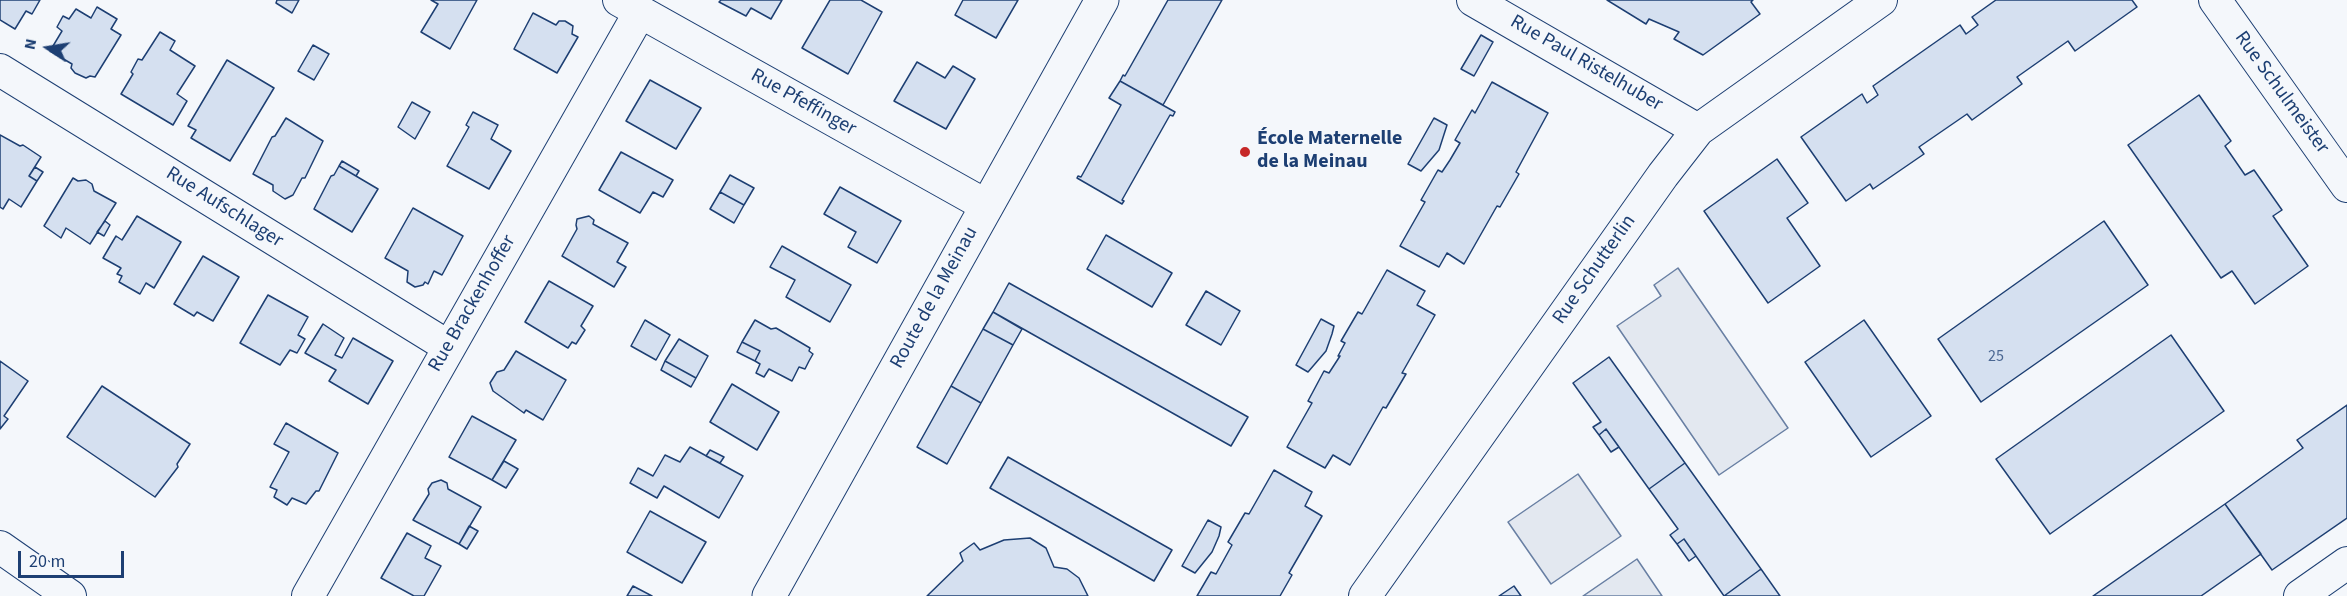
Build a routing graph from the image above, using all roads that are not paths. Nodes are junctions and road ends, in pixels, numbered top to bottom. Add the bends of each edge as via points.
1 (1102, 0) edge
2 (1473, 0) edge
3 (1881, 0) edge
4 (2228, 5) edge
5 (629, 6) edge
6 (0, 70) edge
7 (1698, 130) junction
8 (2347, 186) edge
9 (987, 206) junction
10 (448, 346) junction
11 (0, 547) edge
12 (2347, 563) edge
13 (70, 596) edge
14 (308, 596) edge
15 (769, 596) edge
16 (1365, 596) edge
17 (2300, 596) edge

1 - 9 street, Route de la Meinau
2 - 7 street, Rue Paul Ristelhuber
3 - 7 street, Rue Schutterlin
4 - 8 street, Rue Schulmeister
5 - 9 street, Rue Pfeffinger
5 - 10 street, Rue Brackenhoffer
6 - 10 street, Rue Aufschlager
7 - 16 street, Rue Schutterlin
9 - 15 street, Route de la Meinau
10 - 14 street, Rue Brackenhoffer
11 - 13 street
12 - 17 street

